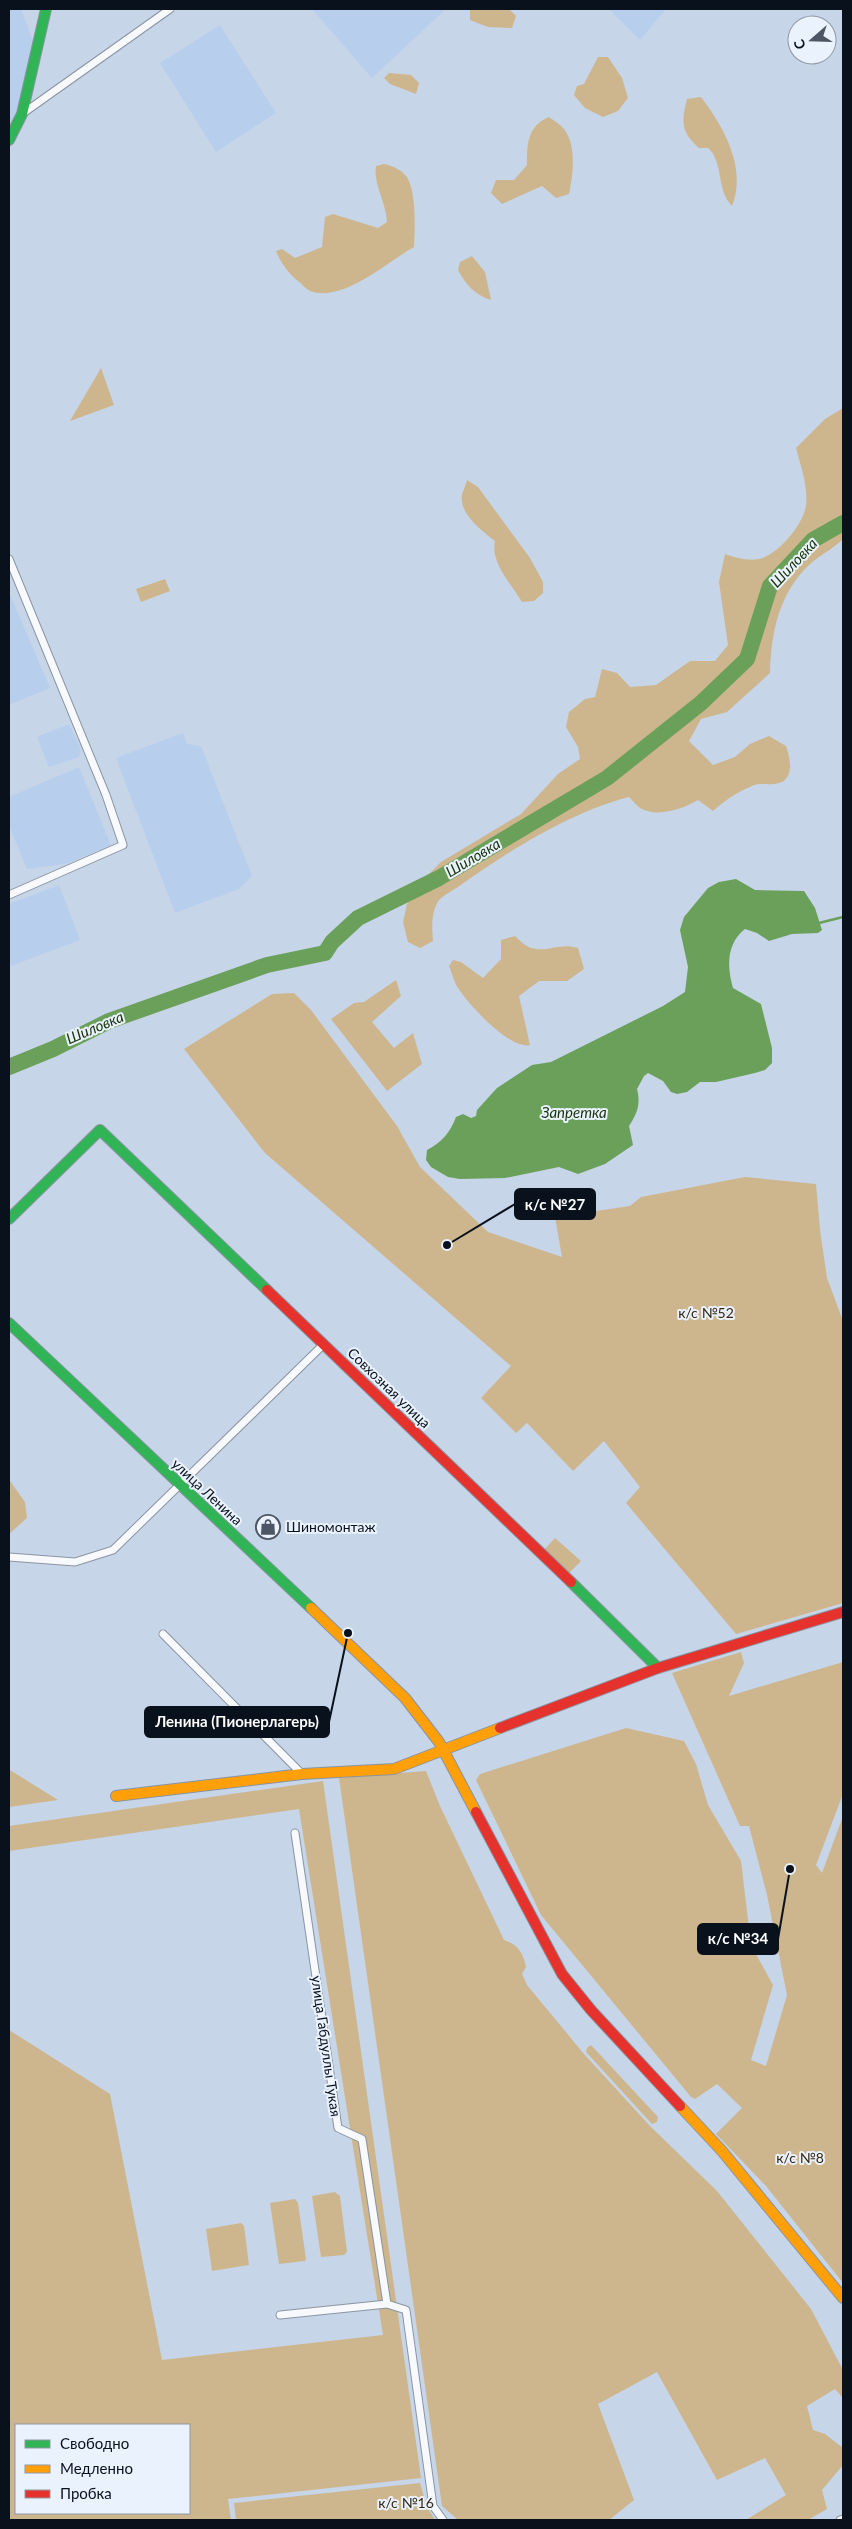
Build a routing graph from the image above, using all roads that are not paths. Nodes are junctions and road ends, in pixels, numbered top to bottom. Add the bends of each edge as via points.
1 (46, 9) edge
2 (170, 9) edge
3 (22, 114) junction
4 (9, 140) edge
5 (9, 559) edge
6 (9, 895) edge
7 (9, 1219) edge
8 (9, 1323) edge
9 (324, 1344) junction
10 (179, 1485) junction
11 (9, 1557) edge
12 (843, 1612) edge
13 (163, 1634) dead end
14 (658, 1668) junction
15 (443, 1750) junction
16 (302, 1774) junction
17 (116, 1796) dead end
18 (295, 1833) dead end
19 (843, 2298) edge
20 (387, 2304) junction
21 (280, 2315) dead end
22 (843, 2519) edge
23 (443, 2520) edge
24 (840, 2520) edge

1 - 3 street
2 - 3 street
3 - 4 street
5 - 6 street via 123,845
7 - 9 street, Совхозная улица via 100,1130
8 - 10 street, улица Ленина
9 - 10 street
9 - 14 street, Совхозная улица
10 - 11 street via 113,1550 75,1562
10 - 15 street, улица Ленина via 336,1630 404,1698
12 - 14 street
13 - 16 street
14 - 15 street
15 - 16 street via 394,1769
15 - 19 street, улица Ленина via 562,1974 591,2010 722,2151
16 - 17 street
18 - 20 street, улица Габдуллы Тукая via 338,2128 362,2139
20 - 21 street
20 - 23 street via 406,2310 433,2506
22 - 24 street

